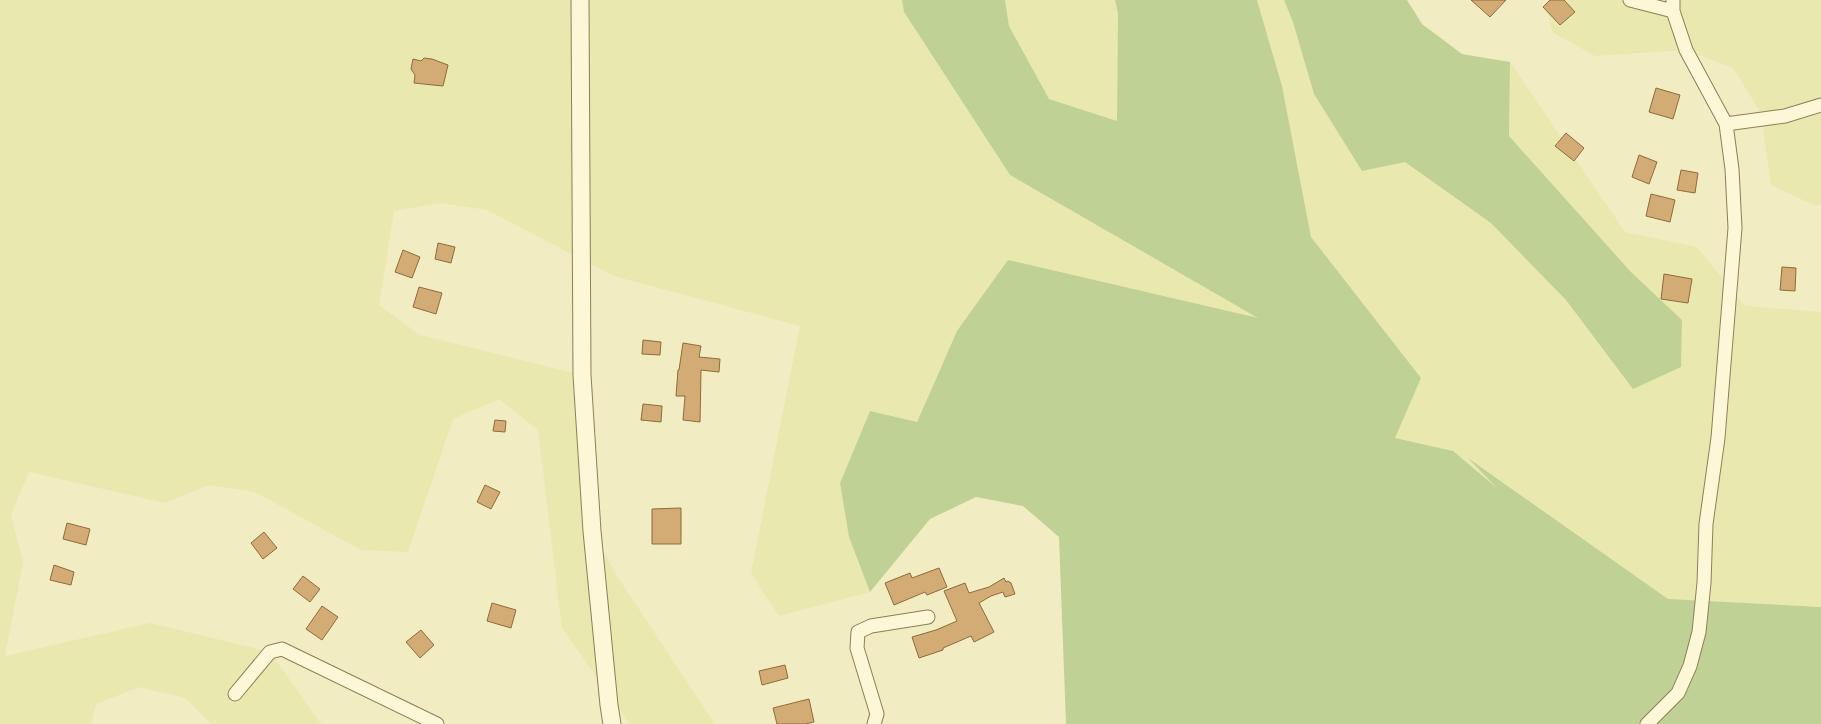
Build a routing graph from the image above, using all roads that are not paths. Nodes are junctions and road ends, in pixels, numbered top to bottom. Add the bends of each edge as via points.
1 (580, 0) edge
2 (1630, 0) edge
3 (1673, 6) edge
4 (1821, 105) edge
5 (1726, 124) junction
6 (928, 617) dead end
7 (236, 694) dead end
8 (437, 724) edge
9 (612, 724) edge
10 (874, 724) edge
11 (1647, 724) edge

1 - 9 street via 582,375 592,531
2 - 3 street
3 - 5 street via 1686,50
4 - 5 street via 1785,116
5 - 11 street via 1732,169 1735,228 1718,438 1706,524 1699,632 1690,666 1678,693
6 - 10 street via 871,626 858,632 857,648 877,714
7 - 8 street via 270,652 282,649

